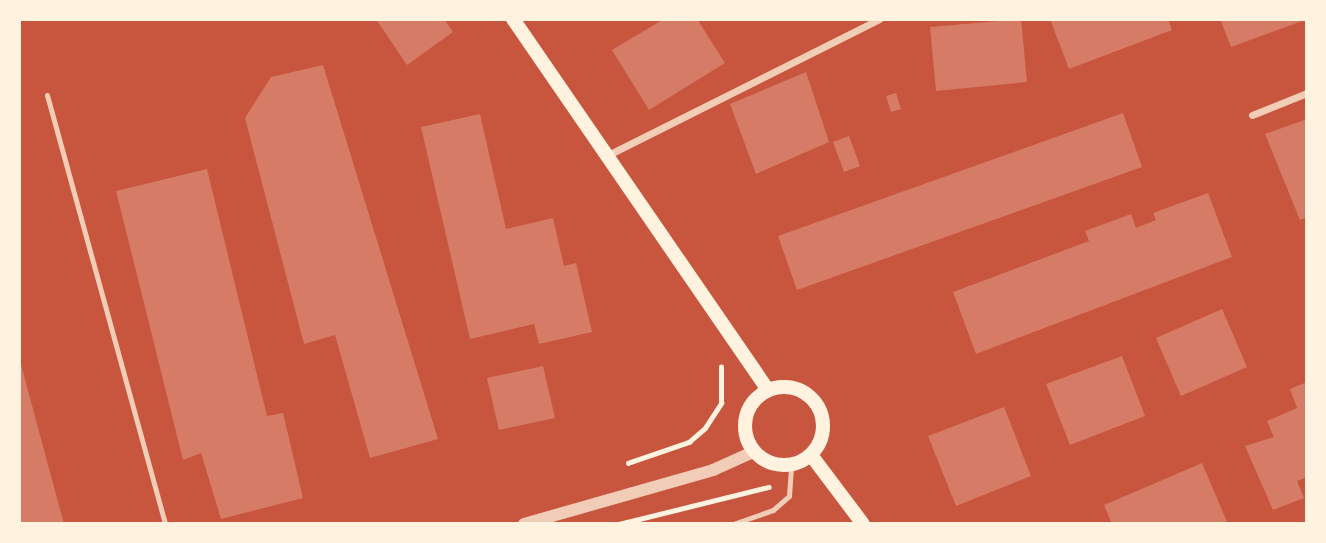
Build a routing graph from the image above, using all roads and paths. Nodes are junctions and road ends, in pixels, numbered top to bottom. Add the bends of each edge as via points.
1 (513, 19) edge
2 (880, 19) edge
3 (1307, 93) edge
4 (47, 95) dead end
5 (1252, 115) dead end
6 (606, 157) junction
7 (719, 359) dead end
8 (768, 390) junction
9 (753, 452) junction
10 (660, 453) junction
11 (811, 454) junction
12 (661, 460) dead end
13 (628, 463) dead end
14 (791, 465) junction
15 (674, 509) dead end
16 (165, 524) edge
17 (524, 524) edge
18 (619, 524) edge
19 (733, 524) edge
20 (863, 524) edge

1 - 6 main road
2 - 6 street
3 - 5 street
4 - 16 lane
6 - 8 main road
7 - 10 path via 724,378 714,418 689,442
8 - 9 main road via 745,420
8 - 11 main road via 793,388 814,400 823,423
9 - 14 main road via 770,463
9 - 17 street via 713,470
10 - 12 path
10 - 13 path
11 - 14 main road
11 - 20 main road
14 - 19 lane via 789,496 773,510
15 - 18 path

